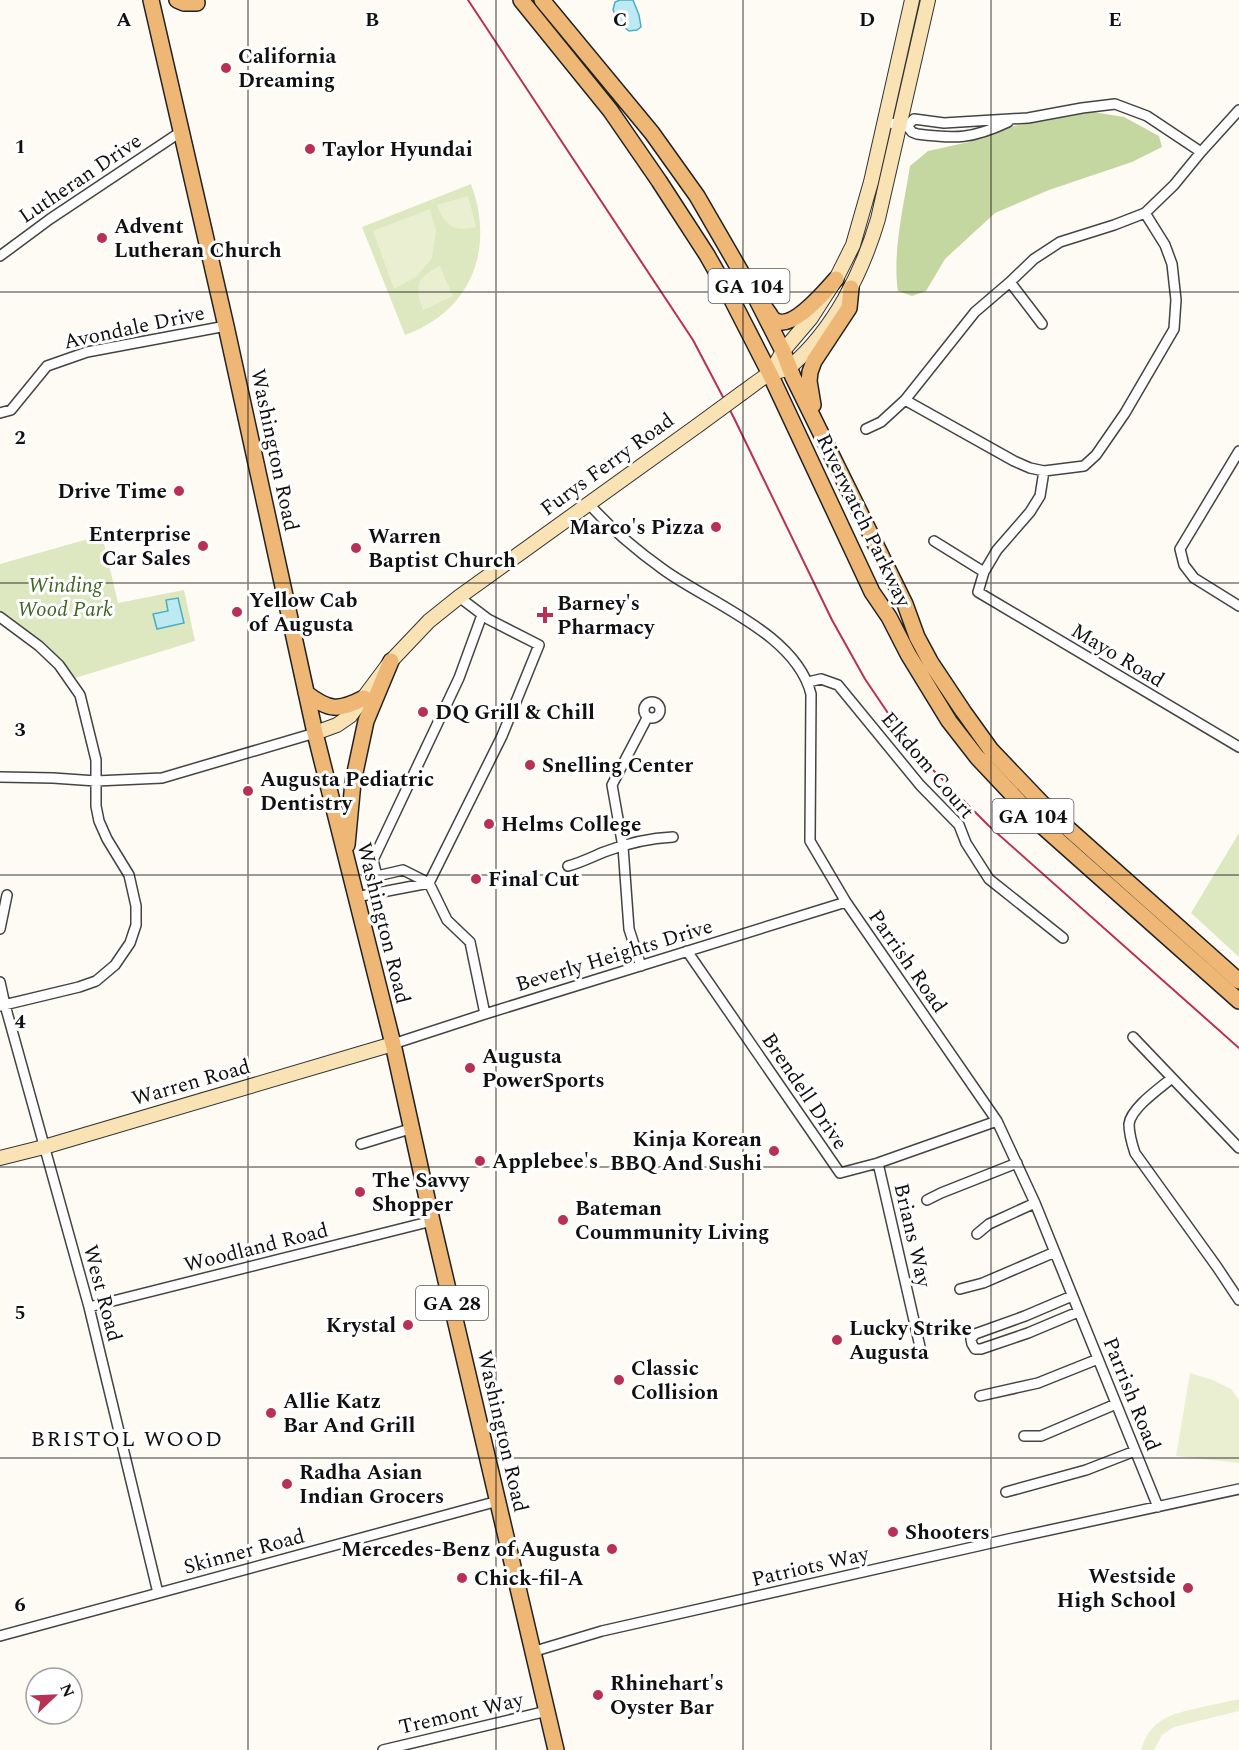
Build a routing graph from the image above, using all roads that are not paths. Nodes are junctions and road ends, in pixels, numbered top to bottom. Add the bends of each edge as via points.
1 (151, 0) edge
2 (177, 0) edge
3 (521, 0) edge
4 (542, 0) edge
5 (912, 0) edge
6 (928, 0) edge
7 (197, 3) dead end
8 (1239, 110) edge
9 (1013, 119) junction
10 (884, 122) junction
11 (904, 125) junction
12 (182, 131) junction
13 (1201, 152) junction
14 (1146, 213) junction
15 (0, 256) edge
16 (836, 279) junction
17 (1010, 282) junction
18 (850, 288) junction
19 (756, 298) junction
20 (1042, 324) dead end
21 (226, 326) junction
22 (783, 351) junction
23 (789, 368) junction
24 (770, 374) junction
25 (905, 400) junction
26 (0, 413) edge
27 (818, 429) junction
28 (866, 429) dead end
29 (1239, 451) edge
30 (1044, 471) junction
31 (588, 504) junction
32 (934, 541) dead end
33 (984, 572) junction
34 (459, 597) junction
35 (1239, 606) edge
36 (482, 615) junction
37 (0, 617) edge
38 (391, 660) junction
39 (808, 682) junction
40 (306, 693) junction
41 (364, 698) junction
42 (647, 718) dead end
43 (315, 734) junction
44 (1239, 747) edge
45 (0, 777) edge
46 (96, 781) junction
47 (673, 837) dead end
48 (623, 847) junction
49 (345, 857) junction
50 (568, 866) dead end
51 (429, 884) junction
52 (7, 895) dead end
53 (356, 897) junction
54 (846, 902) junction
55 (0, 928) edge
56 (1063, 938) dead end
57 (687, 951) junction
58 (641, 966) junction
59 (1239, 981) edge
60 (0, 982) edge
61 (1239, 1001) edge
62 (2, 1006) edge
63 (485, 1014) junction
64 (1133, 1037) dead end
65 (393, 1044) junction
66 (1172, 1078) junction
67 (997, 1122) junction
68 (413, 1128) junction
69 (361, 1144) dead end
70 (44, 1147) junction
71 (1239, 1148) edge
72 (0, 1158) edge
73 (878, 1163) junction
74 (1017, 1163) junction
75 (927, 1200) dead end
76 (1035, 1203) junction
77 (432, 1221) junction
78 (977, 1234) dead end
79 (1055, 1252) junction
80 (960, 1289) dead end
81 (1072, 1296) junction
82 (1239, 1300) edge
83 (89, 1307) junction
84 (1078, 1312) junction
85 (921, 1351) dead end
86 (1098, 1359) junction
87 (980, 1396) dead end
88 (1116, 1404) junction
89 (1024, 1436) dead end
90 (1135, 1451) junction
91 (1239, 1489) edge
92 (1006, 1492) dead end
93 (498, 1501) junction
94 (1158, 1507) junction
95 (158, 1593) junction
96 (0, 1636) edge
97 (532, 1652) junction
98 (547, 1711) junction
99 (382, 1750) edge
100 (556, 1750) edge

1 - 12 main road, Washington Road
2 - 7 main road
3 - 24 main road, Riverwatch Parkway / GA 104 via 610,110 665,189 723,283
4 - 19 main road, Riverwatch Parkway / GA 104 via 671,158
5 - 10 main road, Furys Ferry Road / GA 28
6 - 11 main road, Furys Ferry Road / GA 28
8 - 13 street
9 - 11 street via 944,123 914,119
9 - 11 street via 987,132 947,138 917,134
9 - 13 street via 1115,104 1147,116
10 - 11 street
10 - 16 main road, Furys Ferry Road / GA 28 via 853,245
11 - 18 main road, Furys Ferry Road / GA 28 via 869,251
12 - 15 street, Lutheran Drive
12 - 21 main road, Washington Road
13 - 14 street
14 - 17 street via 1060,242
14 - 30 street via 1172,264 1174,329 1096,455 1084,466
16 - 19 main road via 810,308 782,322 774,320
16 - 22 main road, Furys Ferry Road / GA 28
17 - 20 street
17 - 25 street via 975,312
18 - 23 main road, Furys Ferry Road / GA 28 via 825,331
18 - 27 main road via 849,308 810,372 808,381
19 - 22 main road, Riverwatch Parkway / GA 104
21 - 26 street, Avondale Drive via 87,352 47,366 11,410
21 - 40 main road, Washington Road
22 - 23 main road, Riverwatch Parkway / GA 104
22 - 24 main road, Furys Ferry Road / GA 28
23 - 24 main road, Furys Ferry Road / GA 28
23 - 27 main road, Riverwatch Parkway / GA 104
24 - 31 main road, Furys Ferry Road / GA 28, bridge
24 - 61 main road, Riverwatch Parkway / GA 104 via 872,592 949,721 1041,825
25 - 28 street via 881,423
25 - 30 street via 1014,461
27 - 59 main road, Riverwatch Parkway / GA 104 via 905,604 917,637 946,687 991,750 1054,816
29 - 35 street via 1180,549 1184,565 1194,578
30 - 33 street via 1040,496
31 - 34 main road, Furys Ferry Road / GA 28
31 - 39 street, Parrish Road via 648,559 763,631 789,655
32 - 33 street
33 - 44 street, Mayo Road via 978,592
34 - 36 street
34 - 38 main road, Furys Ferry Road / GA 28
36 - 51 street via 539,645 502,736
36 - 51 street via 459,678 373,860 377,876 403,870
37 - 46 street via 59,665 80,695 96,760
38 - 41 main road, Furys Ferry Road / GA 28
38 - 49 main road, GA 28 via 366,721 353,782
39 - 54 street, Parrish Road via 810,841
39 - 56 street, Elkdom Court via 820,679 838,685 920,785 959,825 989,879
40 - 41 main road via 335,708 348,707
40 - 43 main road, Washington Road
41 - 43 main road, Furys Ferry Road / GA 28 via 350,716
42 - 48 street via 612,785
43 - 46 street via 162,778
43 - 49 main road, Washington Road / GA 28
45 - 46 street
46 - 62 street via 99,821 129,875 136,906 136,925 130,943 115,965 96,981
47 - 48 street
48 - 50 street
48 - 58 street via 629,929
49 - 53 main road, Washington Road / GA 28
51 - 53 street
51 - 63 street via 447,920 470,942
52 - 55 street
53 - 65 main road, Washington Road / GA 28
54 - 57 street, Beverly Heights Drive
54 - 67 street, Parrish Road
57 - 58 street, Beverly Heights Drive
57 - 73 street, Brendell Drive via 840,1173
58 - 63 street, Beverly Heights Drive
60 - 62 street, West Road
62 - 70 street, West Road
63 - 65 street, Beverly Heights Drive
64 - 66 street
65 - 68 main road, Washington Road / GA 28
65 - 70 main road, Warren Road
66 - 71 street
66 - 82 street via 1137,1108 1129,1122 1134,1153
67 - 73 street, Brendell Drive
67 - 74 street, Parrish Road
68 - 69 street
68 - 77 main road, Washington Road / GA 28
70 - 72 main road, Warren Road
70 - 83 street, West Road
73 - 85 street, Brians Way
74 - 75 street
74 - 76 street, Parrish Road
76 - 78 street via 989,1224
76 - 79 street, Parrish Road
77 - 83 street, Woodland Road
77 - 93 main road, Washington Road / GA 28
79 - 80 street
79 - 81 street, Parrish Road
81 - 84 street, Parrish Road
81 - 84 street via 975,1334 972,1344 981,1349
83 - 95 street, West Road
84 - 86 street, Parrish Road
86 - 87 street via 1038,1383
86 - 88 street, Parrish Road
88 - 89 street via 1041,1436
88 - 90 street, Parrish Road
90 - 92 street via 1086,1470
90 - 94 street, Parrish Road
91 - 94 street, Patriots Way
93 - 95 street, Skinner Road
93 - 97 main road, Washington Road / GA 28
94 - 97 street, Patriots Way via 602,1631
95 - 96 street, Skinner Road
97 - 98 main road, Washington Road / GA 28
98 - 99 street, Tremont Way
98 - 100 main road, Washington Road / GA 28

